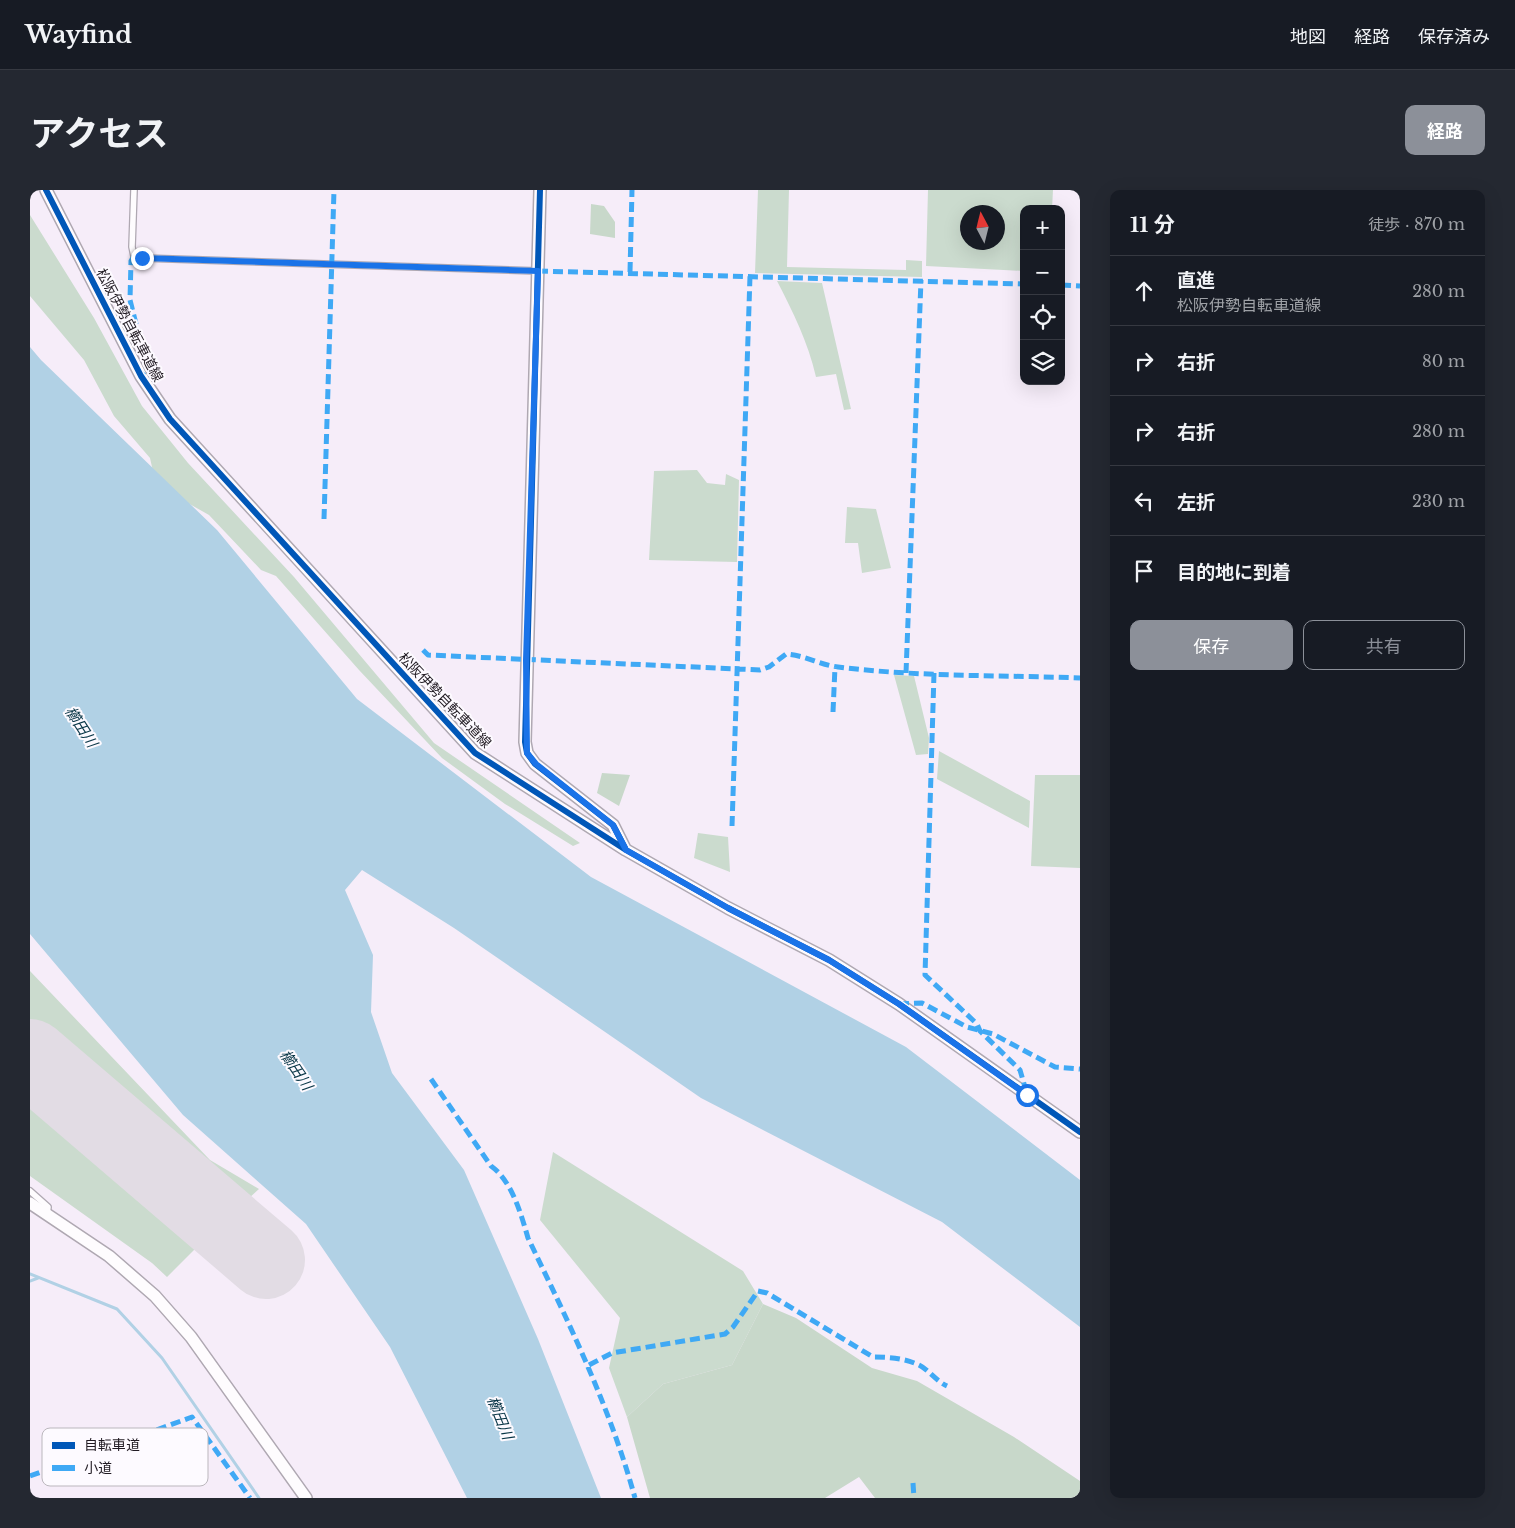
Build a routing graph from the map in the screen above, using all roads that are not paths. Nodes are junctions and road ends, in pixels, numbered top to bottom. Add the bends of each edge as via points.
1 (46, 190) edge
2 (134, 190) edge
3 (540, 190) edge
4 (538, 271) junction
5 (626, 850) junction
6 (1080, 1132) edge
7 (30, 1191) edge
8 (30, 1203) edge
9 (47, 1214) junction
10 (306, 1498) edge

1 - 5 street, 松阪伊勢自転車道線 via 141,376 170,419 475,753
2 - 4 lane via 132,247 134,256 142,258
3 - 4 street
4 - 5 street via 526,660 527,753 536,764 613,825
5 - 6 street, 松阪伊勢自転車道線 via 844,970 899,1004
7 - 9 lane via 48,1207
8 - 9 street
9 - 10 street via 109,1256 155,1296 191,1337

